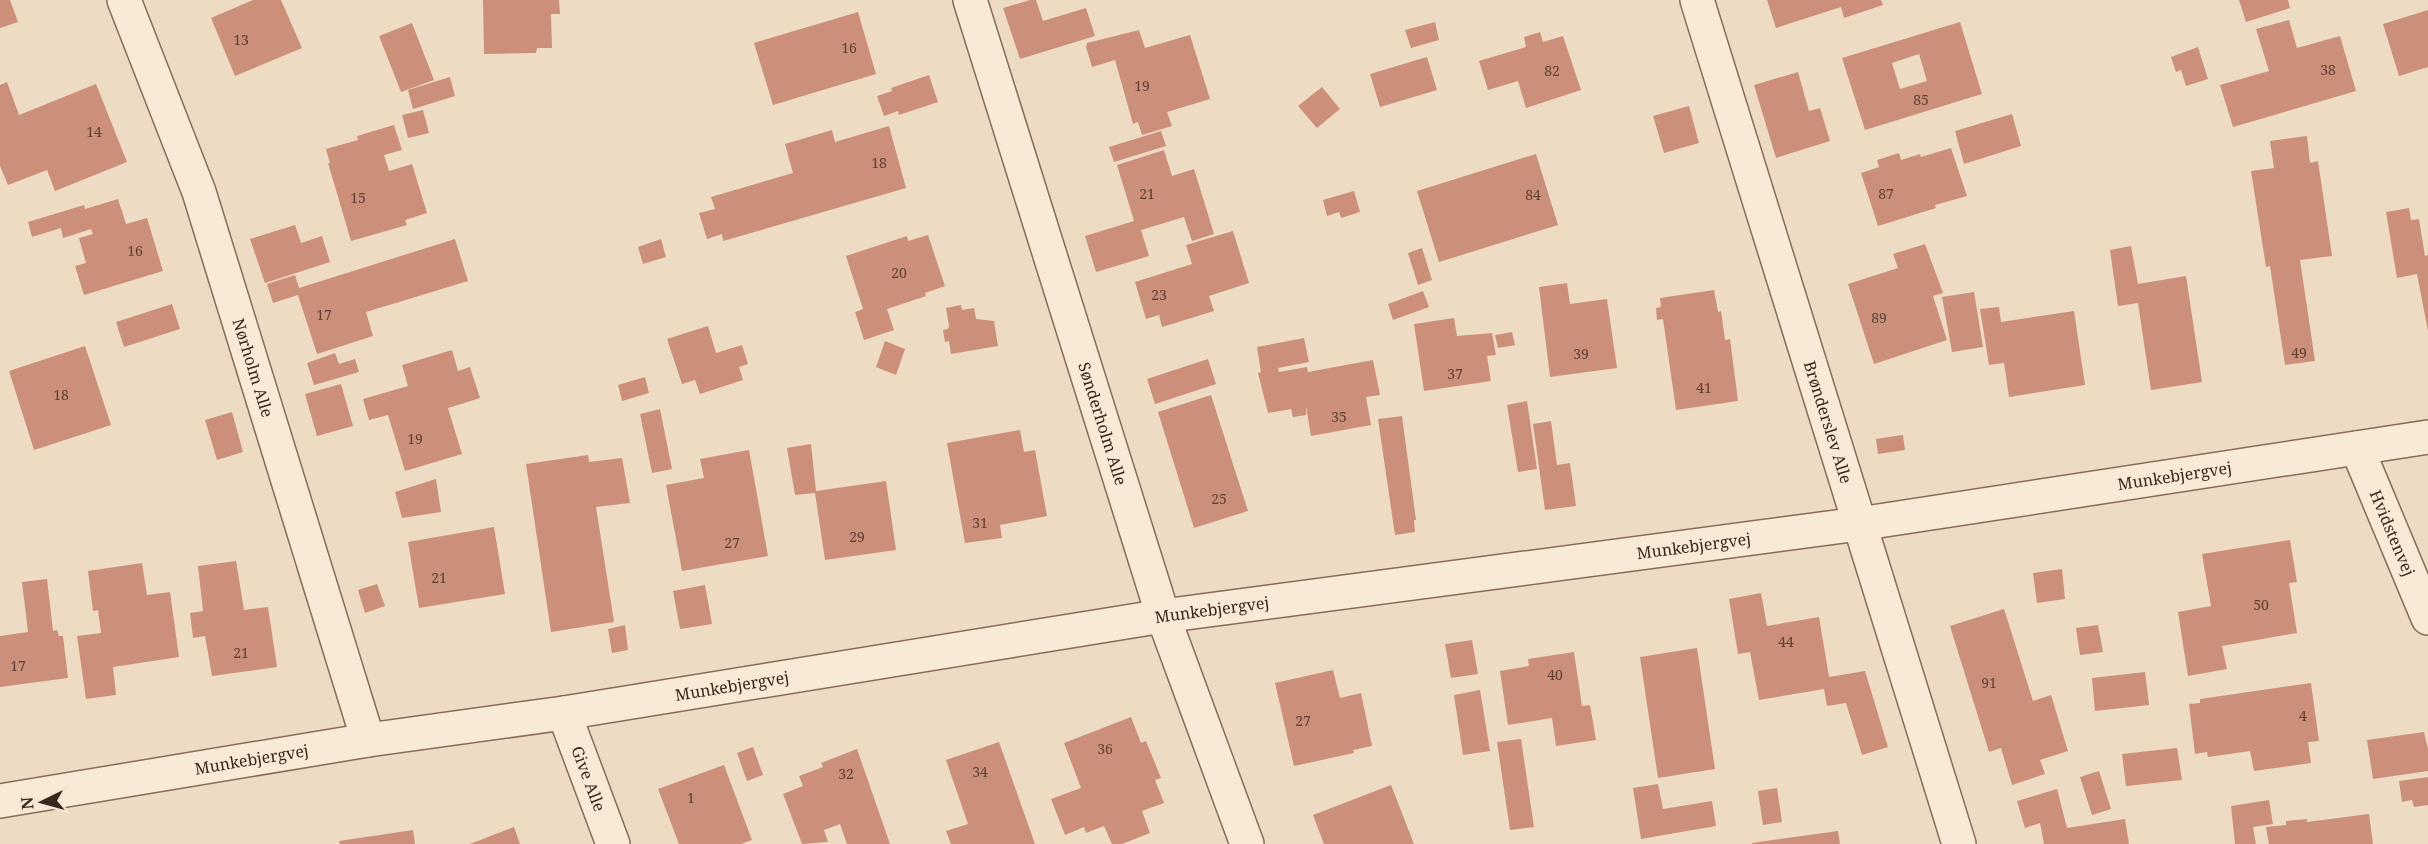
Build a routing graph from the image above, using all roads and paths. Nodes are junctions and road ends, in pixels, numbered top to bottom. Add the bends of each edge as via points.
1 (123, 0) edge
2 (970, 0) edge
3 (1697, 0) edge
4 (2428, 437) edge
5 (2357, 448) junction
6 (1859, 524) junction
7 (1163, 616) junction
8 (2428, 618) edge
9 (564, 713) junction
10 (369, 740) junction
11 (0, 801) edge
12 (613, 844) edge
13 (1247, 844) edge
14 (1959, 844) edge

1 - 10 street, Nørholm Alle via 199,192
2 - 7 street, Sønderholm Alle
3 - 6 street, Brønderslev Alle
4 - 5 street, Munkebjergvej
5 - 6 street, Munkebjergvej
5 - 8 street, Hvidstenvej
6 - 7 street, Munkebjergvej
6 - 14 street, Brønderslev Alle
7 - 9 street, Munkebjergvej
7 - 13 street, Sønderholm Alle
9 - 10 street, Munkebjergvej
9 - 12 street, Give Alle
10 - 11 street, Munkebjergvej

